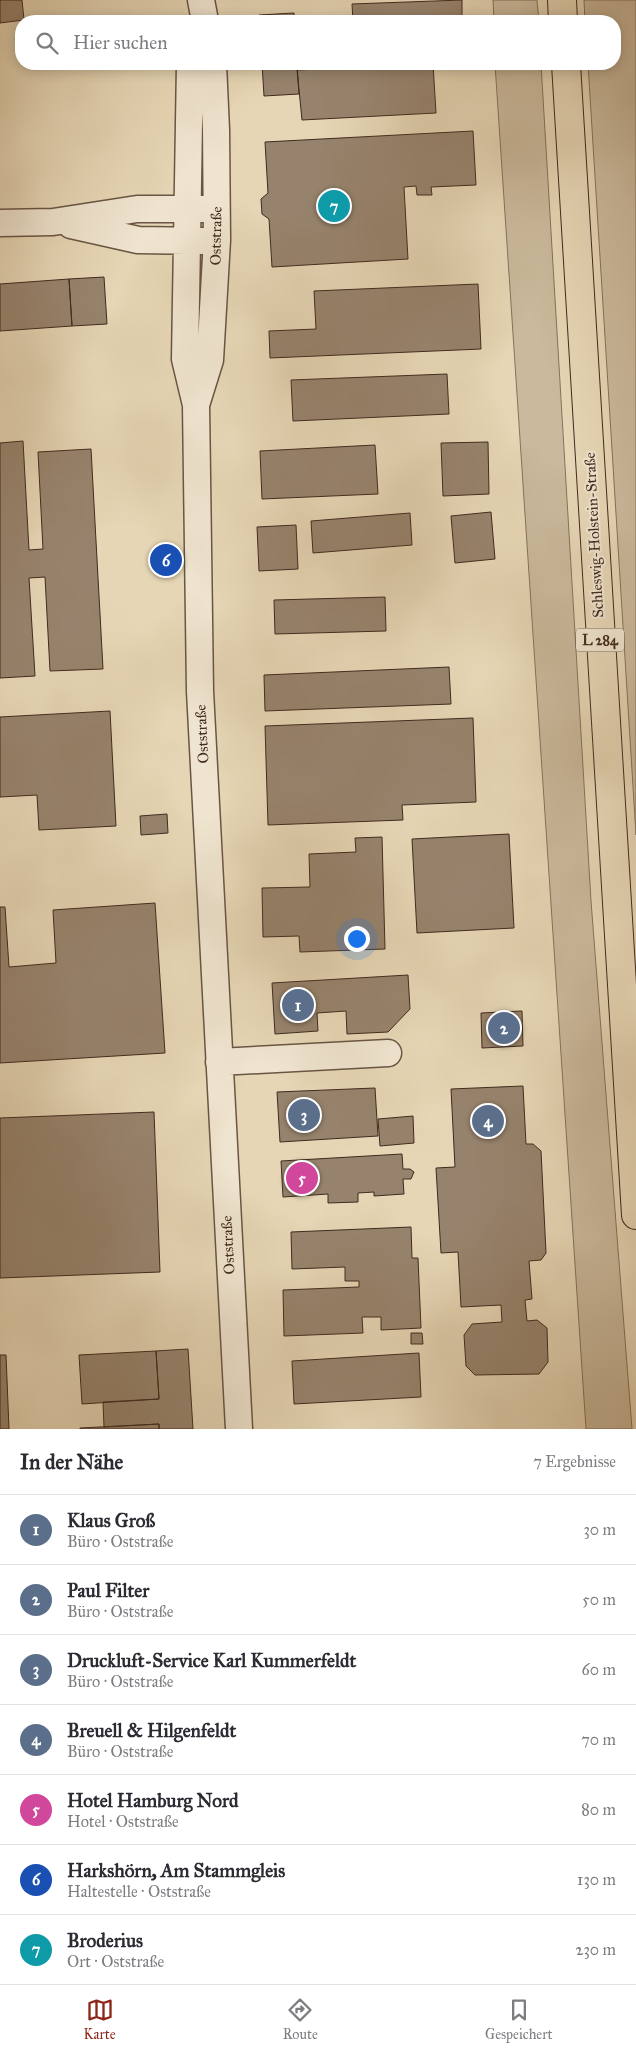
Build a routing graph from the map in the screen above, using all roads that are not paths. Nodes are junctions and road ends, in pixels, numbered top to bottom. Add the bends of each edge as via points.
1 (562, 0) edge
2 (563, 15) edge
3 (190, 70) edge
4 (213, 70) edge
5 (566, 70) edge
6 (186, 209) junction
7 (217, 209) junction
8 (53, 222) junction
9 (0, 223) edge
10 (217, 240) junction
11 (186, 241) junction
12 (196, 406) junction
13 (388, 1053) dead end
14 (219, 1062) junction
15 (636, 1215) edge
16 (239, 1429) edge

1 - 2 main road
3 - 6 street, Oststraße
4 - 7 street, Oststraße
5 - 15 main road, Schleswig-Holstein-Straße / L 284
6 - 7 street
6 - 8 street via 136,209
6 - 11 street, Oststraße
7 - 10 street, Oststraße
8 - 9 street
8 - 11 street via 138,240
10 - 11 street
10 - 12 street, Oststraße via 210,360
11 - 12 street, Oststraße via 185,359
12 - 14 street, Oststraße via 200,691
13 - 14 street
14 - 16 street, Oststraße

